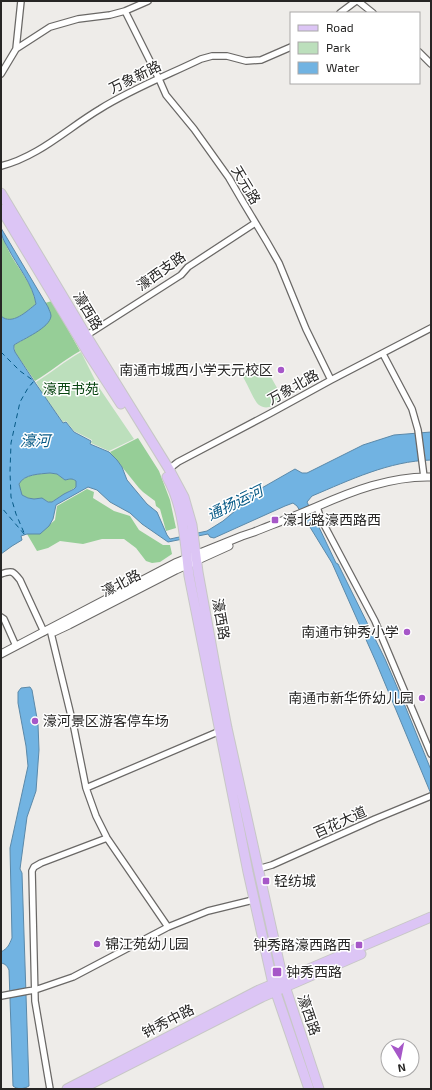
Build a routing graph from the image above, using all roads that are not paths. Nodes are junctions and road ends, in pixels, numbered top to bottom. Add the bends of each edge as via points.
1 (21, 1) edge
2 (148, 1) edge
3 (357, 1) edge
4 (125, 11) junction
5 (341, 12) edge
6 (372, 12) edge
7 (290, 47) edge
8 (16, 49) junction
9 (420, 53) edge
10 (431, 64) edge
11 (1, 74) edge
12 (160, 79) junction
13 (1, 166) edge
14 (1, 193) edge
15 (1, 209) edge
16 (255, 223) junction
17 (431, 328) edge
18 (83, 337) junction
19 (383, 354) junction
20 (331, 380) junction
21 (169, 469) junction
22 (428, 477) edge
23 (315, 507) junction
24 (187, 526) junction
25 (196, 557) junction
26 (187, 561) junction
27 (1, 574) edge
28 (1, 617) edge
29 (48, 631) junction
30 (16, 646) junction
31 (1, 654) edge
32 (1, 659) edge
33 (220, 731) junction
34 (431, 754) edge
35 (86, 788) junction
36 (429, 797) edge
37 (107, 838) junction
38 (258, 869) junction
39 (253, 900) junction
40 (431, 917) edge
41 (431, 924) edge
42 (168, 927) junction
43 (284, 983) junction
44 (274, 988) junction
45 (35, 990) junction
46 (4, 995) edge
47 (50, 1089) edge
48 (67, 1089) edge
49 (81, 1089) edge
50 (309, 1089) edge
51 (319, 1089) edge

1 - 8 street
2 - 4 street
3 - 5 street
3 - 6 street
4 - 8 street via 50,27
4 - 12 street, 天元路
7 - 12 street, 万象新路 via 261,60 246,61 226,56 212,56
8 - 11 street
9 - 10 street
12 - 13 street, 万象新路 via 113,101 33,153 14,163
12 - 16 street, 天元路 via 166,95 229,178
14 - 18 main road, 濠西路
15 - 18 main road, 濠西路
16 - 18 street, 濠西支路
16 - 20 street, 天元路 via 279,263 306,329
17 - 19 street, 万象北路
18 - 21 main road, 濠西路
18 - 24 main road, 濠西路 via 88,353 168,480
19 - 20 street, 万象北路
19 - 22 street via 412,409 418,430 422,463
20 - 21 street, 万象北路
21 - 24 main road, 濠西路 via 184,497
22 - 23 street, 濠北路 via 379,484
23 - 25 street, 濠北路 via 254,532 243,540
23 - 34 street via 375,621
24 - 25 main road, 濠西路 via 195,543
24 - 26 main road, 濠西路
25 - 26 street, 濠北路
25 - 38 main road, 濠西路 via 217,678
26 - 29 street, 濠北路 via 69,625
26 - 33 main road, 濠西路
27 - 29 street via 14,572
28 - 30 street
29 - 30 street, 濠北路
29 - 32 street, 濠北路
29 - 35 street via 74,728
30 - 31 street, 濠北路
33 - 35 street
33 - 39 main road, 濠西路
35 - 37 street
36 - 38 street, 百花大道
37 - 42 street
37 - 45 street via 41,863 32,871
38 - 43 main road, 濠西路
39 - 42 street via 208,911
39 - 44 main road, 濠西路
40 - 43 main road
41 - 43 main road
42 - 45 street via 73,978
43 - 44 main road, 钟秀中路
43 - 51 main road, 濠西路
44 - 48 main road, 钟秀中路
44 - 49 main road, 钟秀中路
44 - 50 main road, 濠西路
45 - 46 street
45 - 47 street

